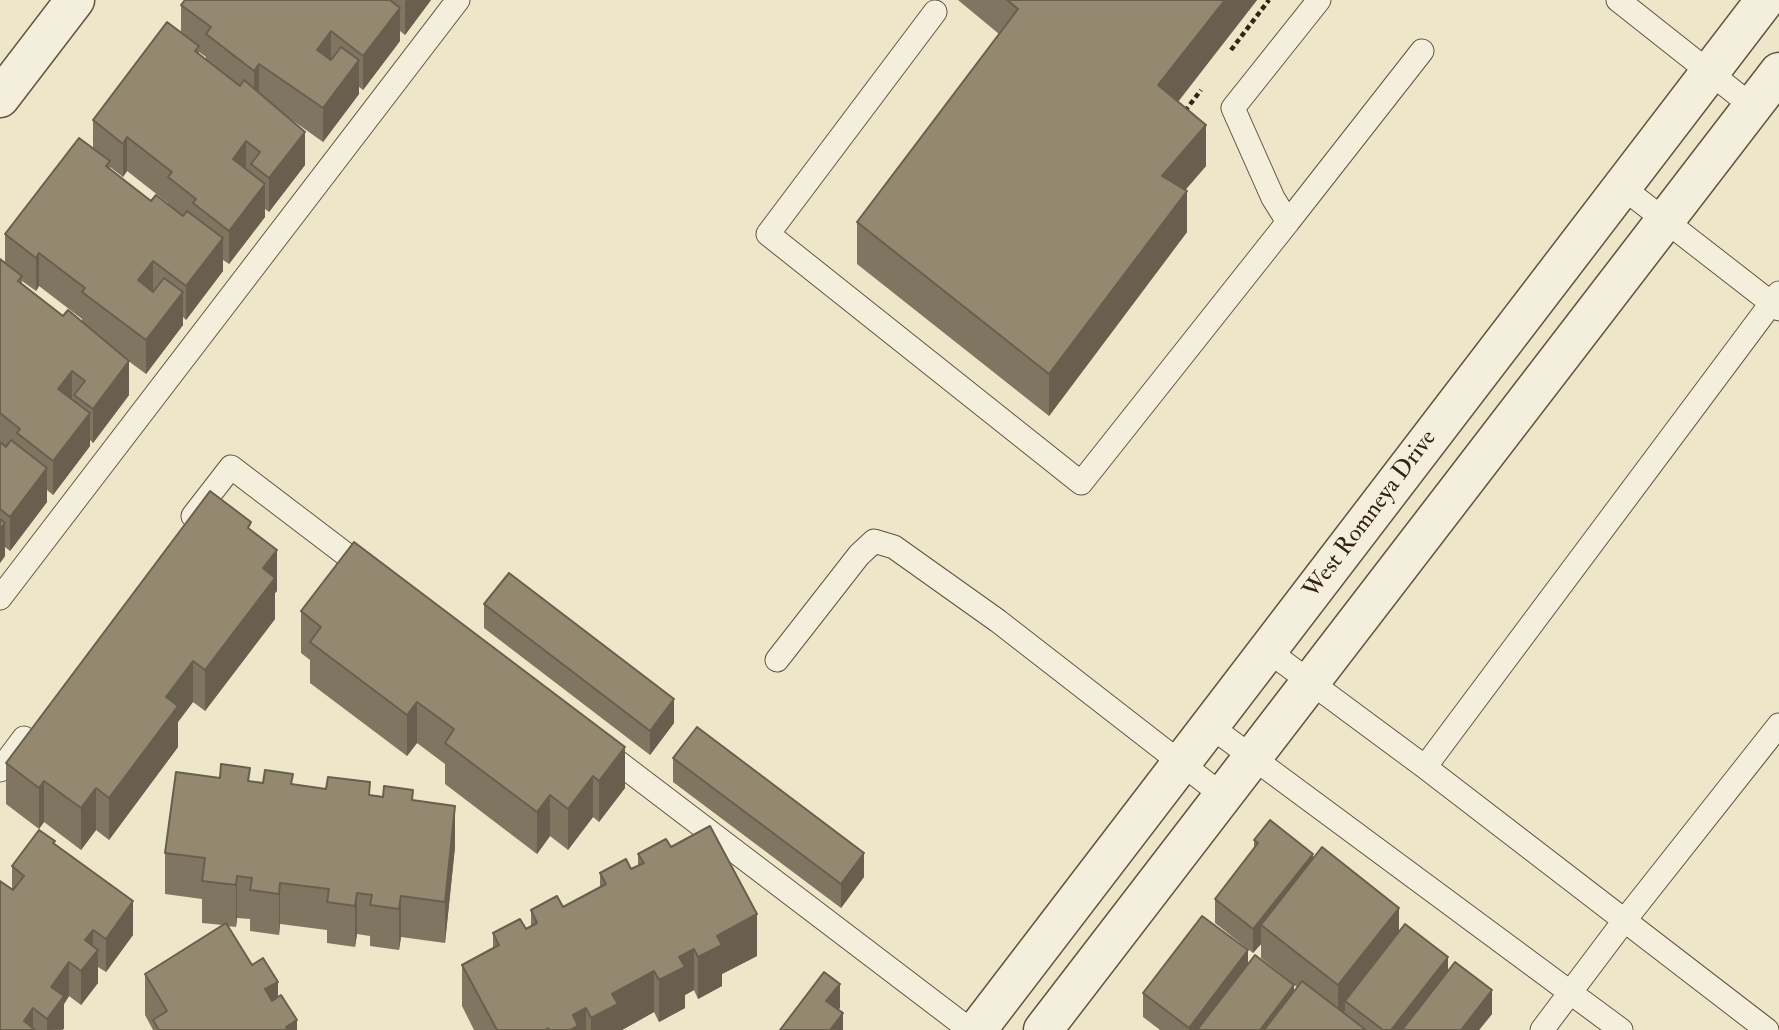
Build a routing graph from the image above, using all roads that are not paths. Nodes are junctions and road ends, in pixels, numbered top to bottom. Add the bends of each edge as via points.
1 (75, 0) edge
2 (458, 0) edge
3 (1319, 0) edge
4 (1618, 0) edge
5 (1765, 0) edge
6 (934, 12) dead end
7 (1422, 51) dead end
8 (1779, 72) edge
9 (1710, 73) junction
10 (0, 98) edge
11 (1752, 106) junction
12 (1622, 187) junction
13 (1665, 219) junction
14 (1288, 222) junction
15 (1777, 302) edge
16 (181, 532) edge
17 (386, 585) edge
18 (0, 598) edge
19 (1267, 650) junction
20 (777, 660) dead end
21 (1310, 682) junction
22 (41, 716) edge
23 (1779, 725) edge
24 (1210, 726) junction
25 (584, 736) edge
26 (1252, 757) junction
27 (1181, 762) junction
28 (1425, 767) junction
29 (0, 770) edge
30 (1222, 796) junction
31 (1624, 921) junction
32 (1571, 992) junction
33 (970, 1030) edge
34 (977, 1030) edge
35 (1043, 1030) edge
36 (1542, 1030) edge
37 (1621, 1030) edge
38 (1767, 1030) edge

1 - 10 street
2 - 18 lane
3 - 14 lane via 1233,108
4 - 9 lane
5 - 9 street, West Romneya Drive
6 - 14 lane via 768,234 1081,483
7 - 14 lane
8 - 11 street
9 - 11 lane
9 - 12 street, West Romneya Drive
11 - 13 street
12 - 13 lane
12 - 19 street, West Romneya Drive
13 - 15 lane
13 - 21 street
15 - 28 lane
16 - 17 lane via 231,467
19 - 21 lane
19 - 24 street, West Romneya Drive
20 - 27 lane via 874,541 894,547 967,599
21 - 26 street
21 - 28 lane
22 - 29 lane
23 - 31 lane
24 - 26 lane
24 - 27 street, West Romneya Drive
25 - 33 lane
26 - 30 street
26 - 32 lane
27 - 30 lane
27 - 34 street, West Romneya Drive
28 - 31 lane
30 - 35 street
31 - 32 lane
31 - 38 lane
32 - 36 lane
32 - 37 lane

